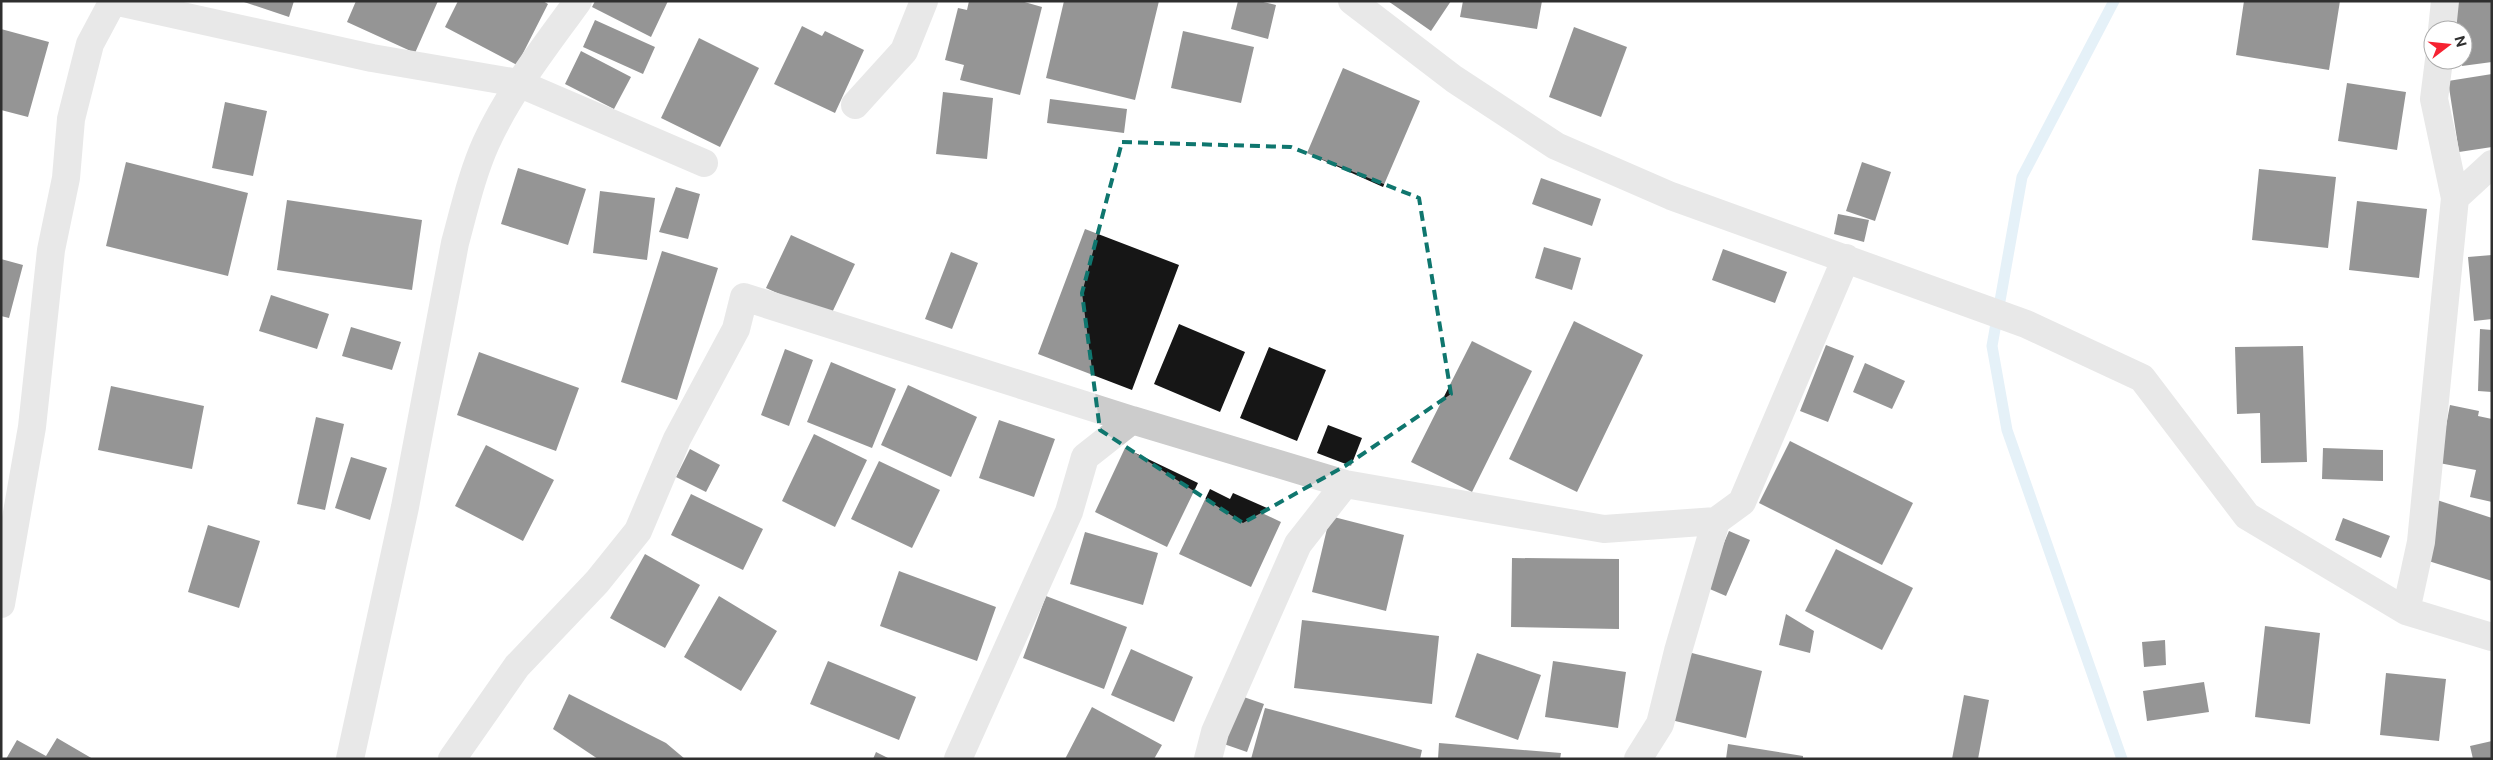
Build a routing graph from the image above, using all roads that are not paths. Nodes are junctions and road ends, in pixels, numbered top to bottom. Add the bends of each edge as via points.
1 (113, 1) edge
2 (578, 1) edge
3 (924, 1) edge
4 (1352, 1) edge
5 (2445, 1) edge
6 (2443, 20) edge
7 (2437, 70) edge
8 (518, 83) junction
9 (856, 105) dead end
10 (704, 163) dead end
11 (2492, 164) edge
12 (2455, 198) junction
13 (1846, 258) junction
14 (1132, 420) junction
15 (1346, 484) junction
16 (1716, 521) junction
17 (1, 604) edge
18 (2406, 611) junction
19 (2492, 637) edge
20 (350, 759) edge
21 (452, 759) edge
22 (958, 759) edge
23 (1208, 759) edge
24 (1638, 759) edge

1 - 8 street via 372,58
1 - 17 street via 90,44 71,119 66,178 51,250 32,427
2 - 8 street
3 - 9 street via 904,51
4 - 13 street via 1454,79 1556,146 1670,196
5 - 6 street
7 - 12 street via 2434,100
8 - 10 street
8 - 20 street via 486,144 455,243 405,507
11 - 12 street
12 - 18 street via 2421,542
13 - 16 street via 1742,502
13 - 18 street via 2026,324 2142,378 2247,516
14 - 15 street
14 - 21 street via 744,297 736,329 677,439 638,531 597,582 517,666
14 - 22 street via 1085,457 1070,512
15 - 16 street via 1604,529
15 - 23 street via 1298,544 1215,732
16 - 24 street via 1660,724
18 - 19 street

